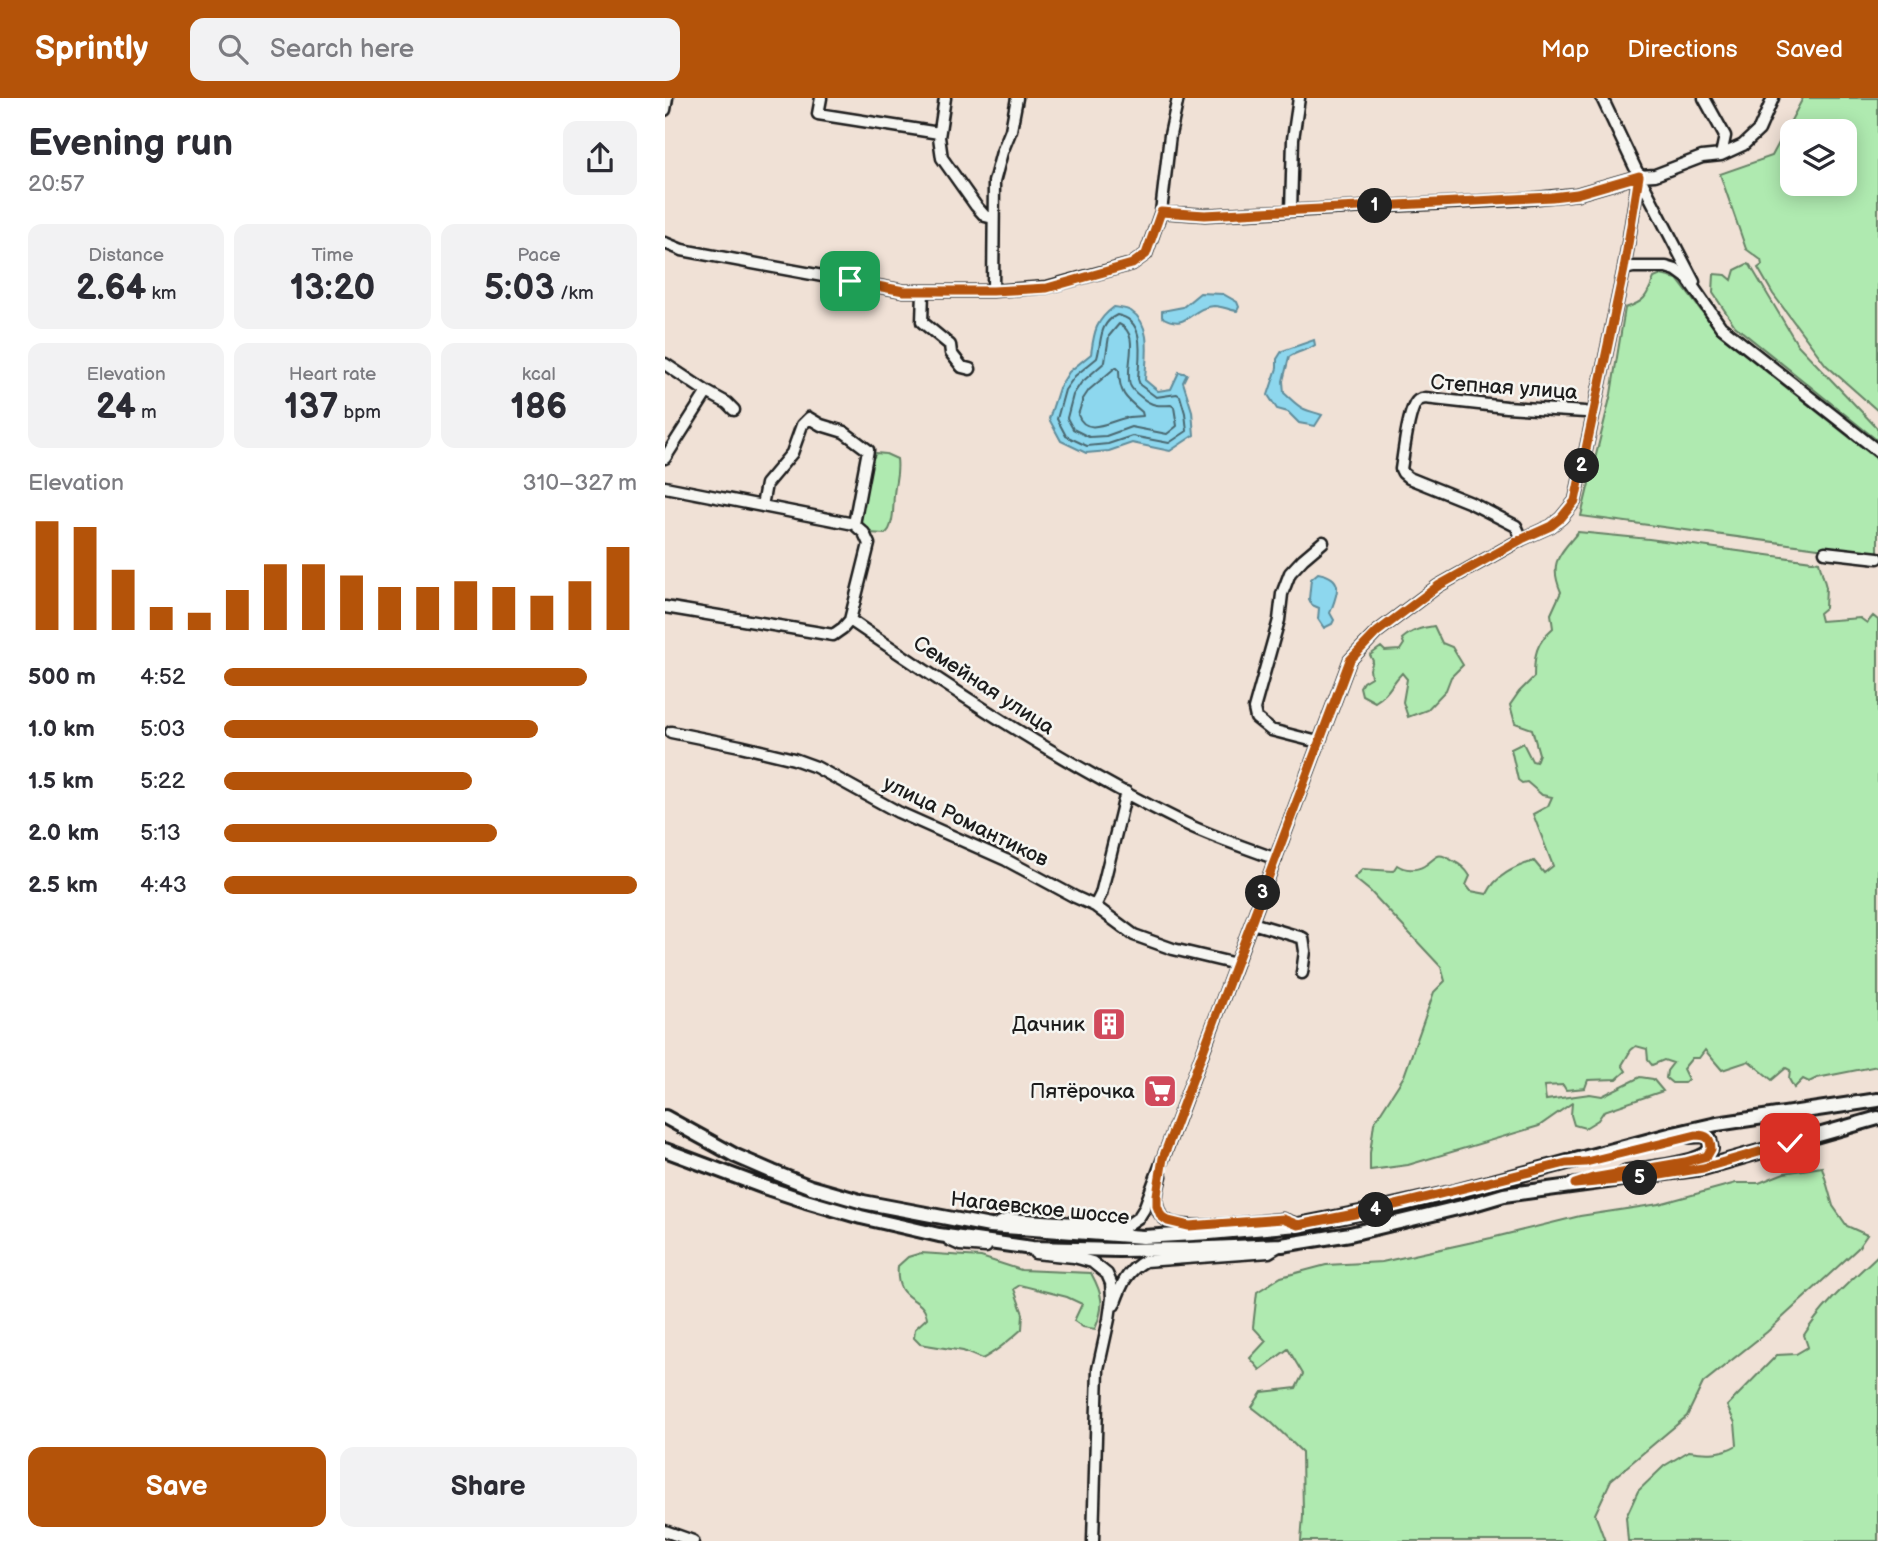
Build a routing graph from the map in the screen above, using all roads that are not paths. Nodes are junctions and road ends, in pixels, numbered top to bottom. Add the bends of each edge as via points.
1 (667, 98) edge
2 (821, 98) edge
3 (945, 98) edge
4 (1017, 98) edge
5 (1178, 98) edge
6 (1299, 98) edge
7 (1602, 98) edge
8 (1704, 98) edge
9 (1773, 98) edge
10 (665, 110) edge
11 (939, 133) junction
12 (1721, 155) junction
13 (1639, 176) junction
14 (1291, 211) junction
15 (1161, 212) junction
16 (993, 218) junction
17 (665, 243) edge
18 (1624, 269) junction
19 (923, 291) junction
20 (993, 291) junction
21 (1706, 304) junction
22 (665, 364) edge
23 (970, 369) dead end
24 (707, 392) junction
25 (734, 410) dead end
26 (1594, 414) junction
27 (1878, 451) edge
28 (665, 458) edge
29 (665, 487) edge
30 (762, 506) junction
31 (855, 523) junction
32 (1522, 539) junction
33 (1323, 542) dead end
34 (1825, 552) dead end
35 (1878, 558) edge
36 (665, 607) edge
37 (850, 620) junction
38 (671, 732) dead end
39 (1318, 742) junction
40 (1126, 792) junction
41 (1276, 859) junction
42 (1095, 906) junction
43 (1252, 923) junction
44 (1237, 964) junction
45 (1302, 973) dead end
46 (1878, 1100) edge
47 (665, 1116) edge
48 (1878, 1118) edge
49 (665, 1150) edge
50 (1163, 1158) junction
51 (1566, 1163) junction
52 (1575, 1184) junction
53 (1298, 1225) junction
54 (990, 1226) junction
55 (939, 1235) junction
56 (1282, 1245) junction
57 (1109, 1319) junction
58 (665, 1531) edge
59 (693, 1541) edge
60 (1093, 1541) edge

1 - 10 street
2 - 11 street via 818,114
3 - 11 street
4 - 16 street via 994,182
5 - 15 street
6 - 14 street
7 - 13 street
8 - 12 street via 1725,136
9 - 12 street via 1759,130 1743,145
11 - 16 street via 942,158 976,206
12 - 13 street
13 - 14 street via 1552,197
13 - 18 street
13 - 21 street
14 - 15 street
15 - 20 street via 1146,254 1132,264 1047,288
16 - 20 street
17 - 19 street via 722,258
18 - 21 street via 1676,270
18 - 26 street
19 - 20 street
19 - 23 street via 922,322 950,345 962,367
21 - 27 street via 1721,327
22 - 24 street
24 - 25 street
24 - 28 street
26 - 32 street via 1575,501 1551,526
26 - 32 street, Степная улица via 1425,398 1415,404 1403,473 1516,526
29 - 30 street
30 - 31 street
30 - 31 street via 766,484 792,453 809,418 844,432 868,450
31 - 37 street via 869,544
32 - 39 street via 1438,586 1377,632 1350,660
33 - 39 street via 1290,573 1254,709 1256,718 1271,730
34 - 35 street
36 - 37 street via 832,635
37 - 40 street, Семейная улица via 958,694
38 - 42 street, улица Романтиков via 816,767 898,812
39 - 41 street
40 - 41 street, Семейная улица via 1184,823
40 - 42 street
41 - 43 street
42 - 44 street, улица Романтиков via 1134,935
43 - 44 street
43 - 45 street via 1303,939
44 - 50 street
46 - 51 main road, Нагаевское шоссе via 1717,1124
47 - 54 main road, Нагаевское шоссе via 736,1156 811,1187 863,1202
48 - 52 main road, Нагаевское шоссе via 1703,1168
49 - 55 main road, Нагаевское шоссе via 806,1201
50 - 53 street via 1157,1206 1168,1221 1189,1226 1283,1219
50 - 54 street via 1144,1209 1126,1226 1008,1219
51 - 52 main road via 1696,1135 1705,1135 1711,1144 1707,1156
51 - 53 main road, Нагаевское шоссе
52 - 56 main road, Нагаевское шоссе via 1504,1195 1350,1234
53 - 54 main road, Нагаевское шоссе via 1143,1237
55 - 56 main road, Нагаевское шоссе via 1032,1248
55 - 57 street via 960,1245 1092,1262 1111,1283
56 - 57 street via 1269,1252 1145,1261 1126,1277
57 - 60 street via 1098,1369
58 - 59 street

